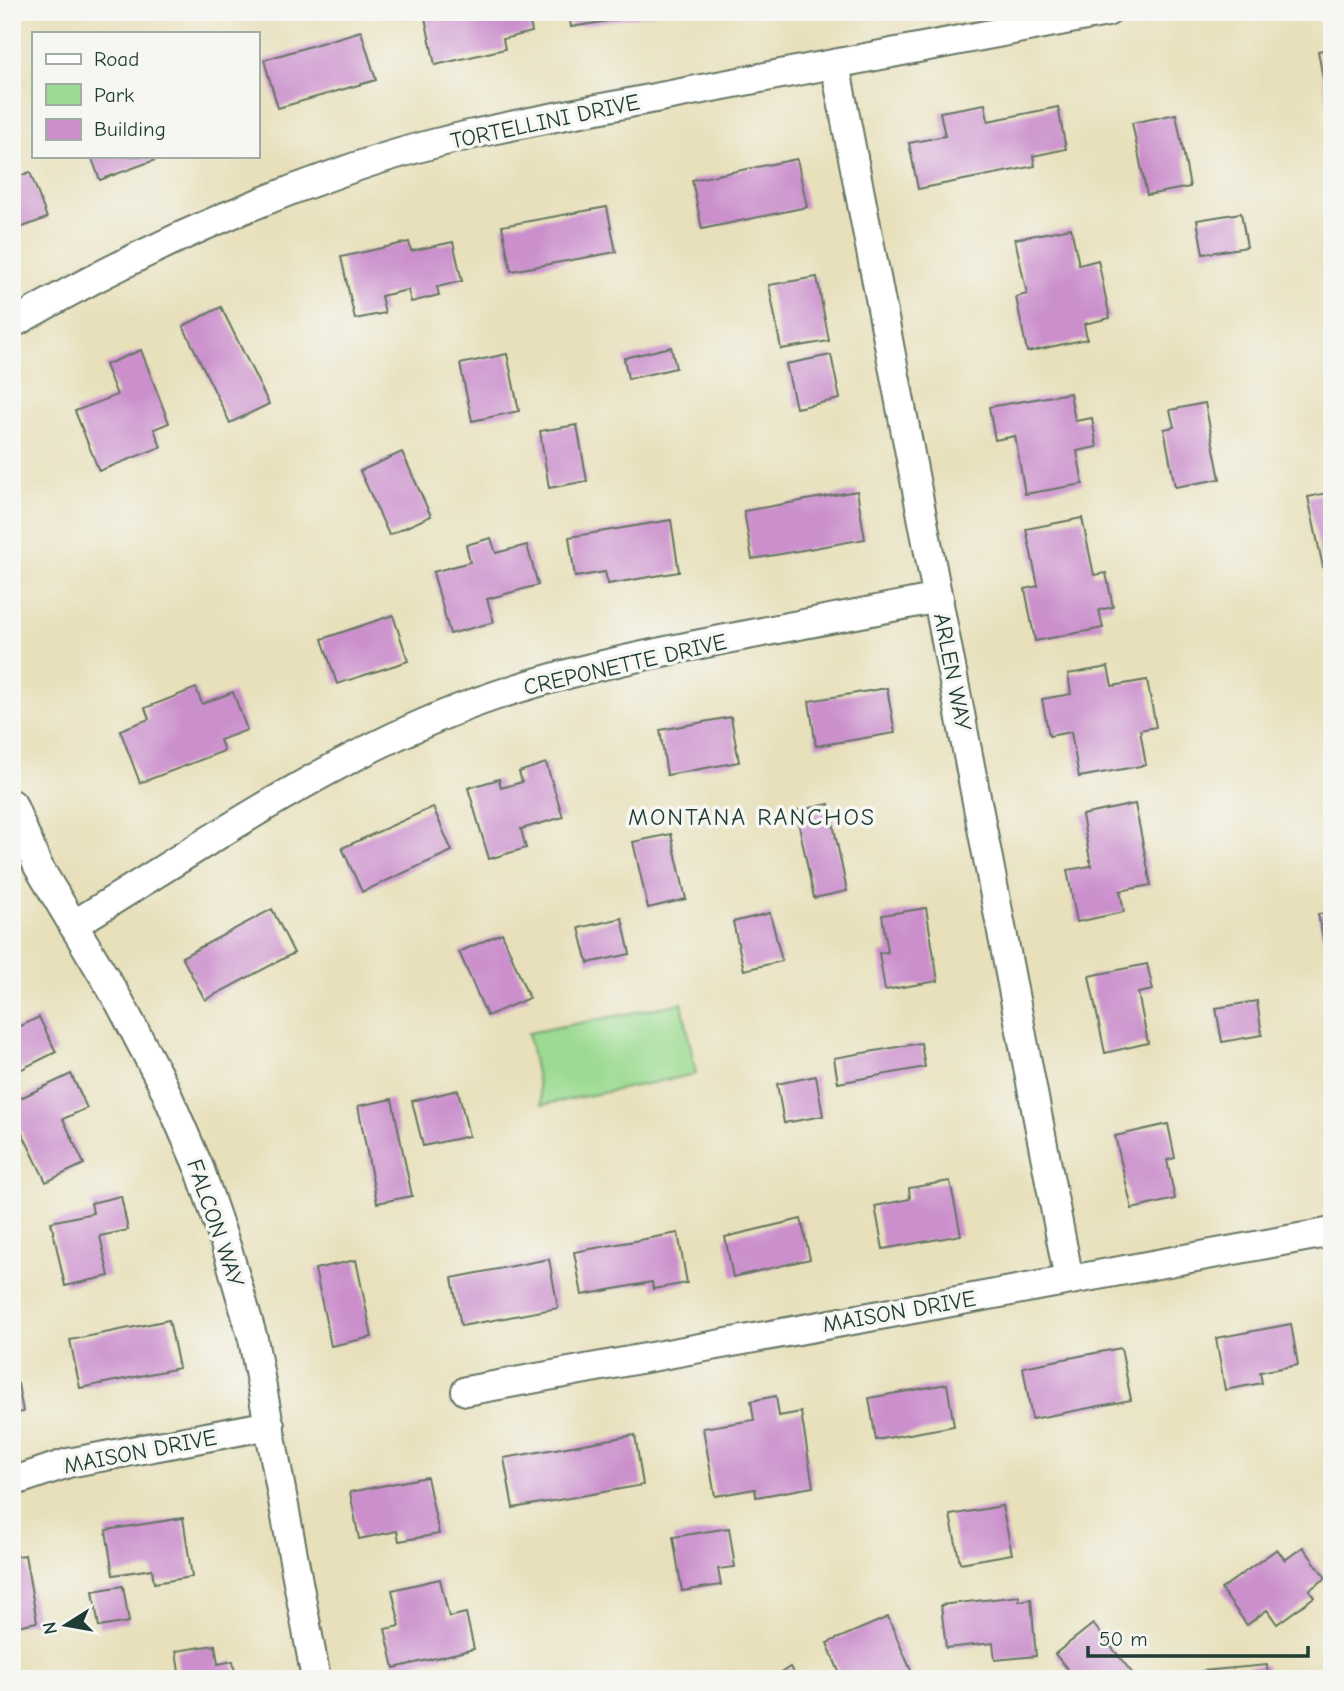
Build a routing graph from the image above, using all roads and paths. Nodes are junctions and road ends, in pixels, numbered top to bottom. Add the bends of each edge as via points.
1 (1107, 12) edge
2 (835, 64) junction
3 (12, 324) edge
4 (939, 598) junction
5 (12, 804) edge
6 (73, 925) junction
7 (1332, 1232) edge
8 (1069, 1280) junction
9 (466, 1391) dead end
10 (270, 1426) junction
11 (12, 1482) edge
12 (316, 1679) edge

1 - 2 street, TORTELLINI DRIVE
2 - 3 street, TORTELLINI DRIVE via 451,140 343,171 146,252
2 - 4 street, ARLEN WAY
4 - 6 street, CREPONETTE DRIVE via 616,661 527,685 441,716 278,800
4 - 8 street, ARLEN WAY
5 - 6 street, FALCON WAY via 38,866
6 - 10 street, FALCON WAY via 163,1085 200,1170 250,1327
7 - 8 street, MAISON DRIVE
8 - 9 street, MAISON DRIVE
10 - 11 street, MAISON DRIVE via 68,1463
10 - 12 street, FALCON WAY

